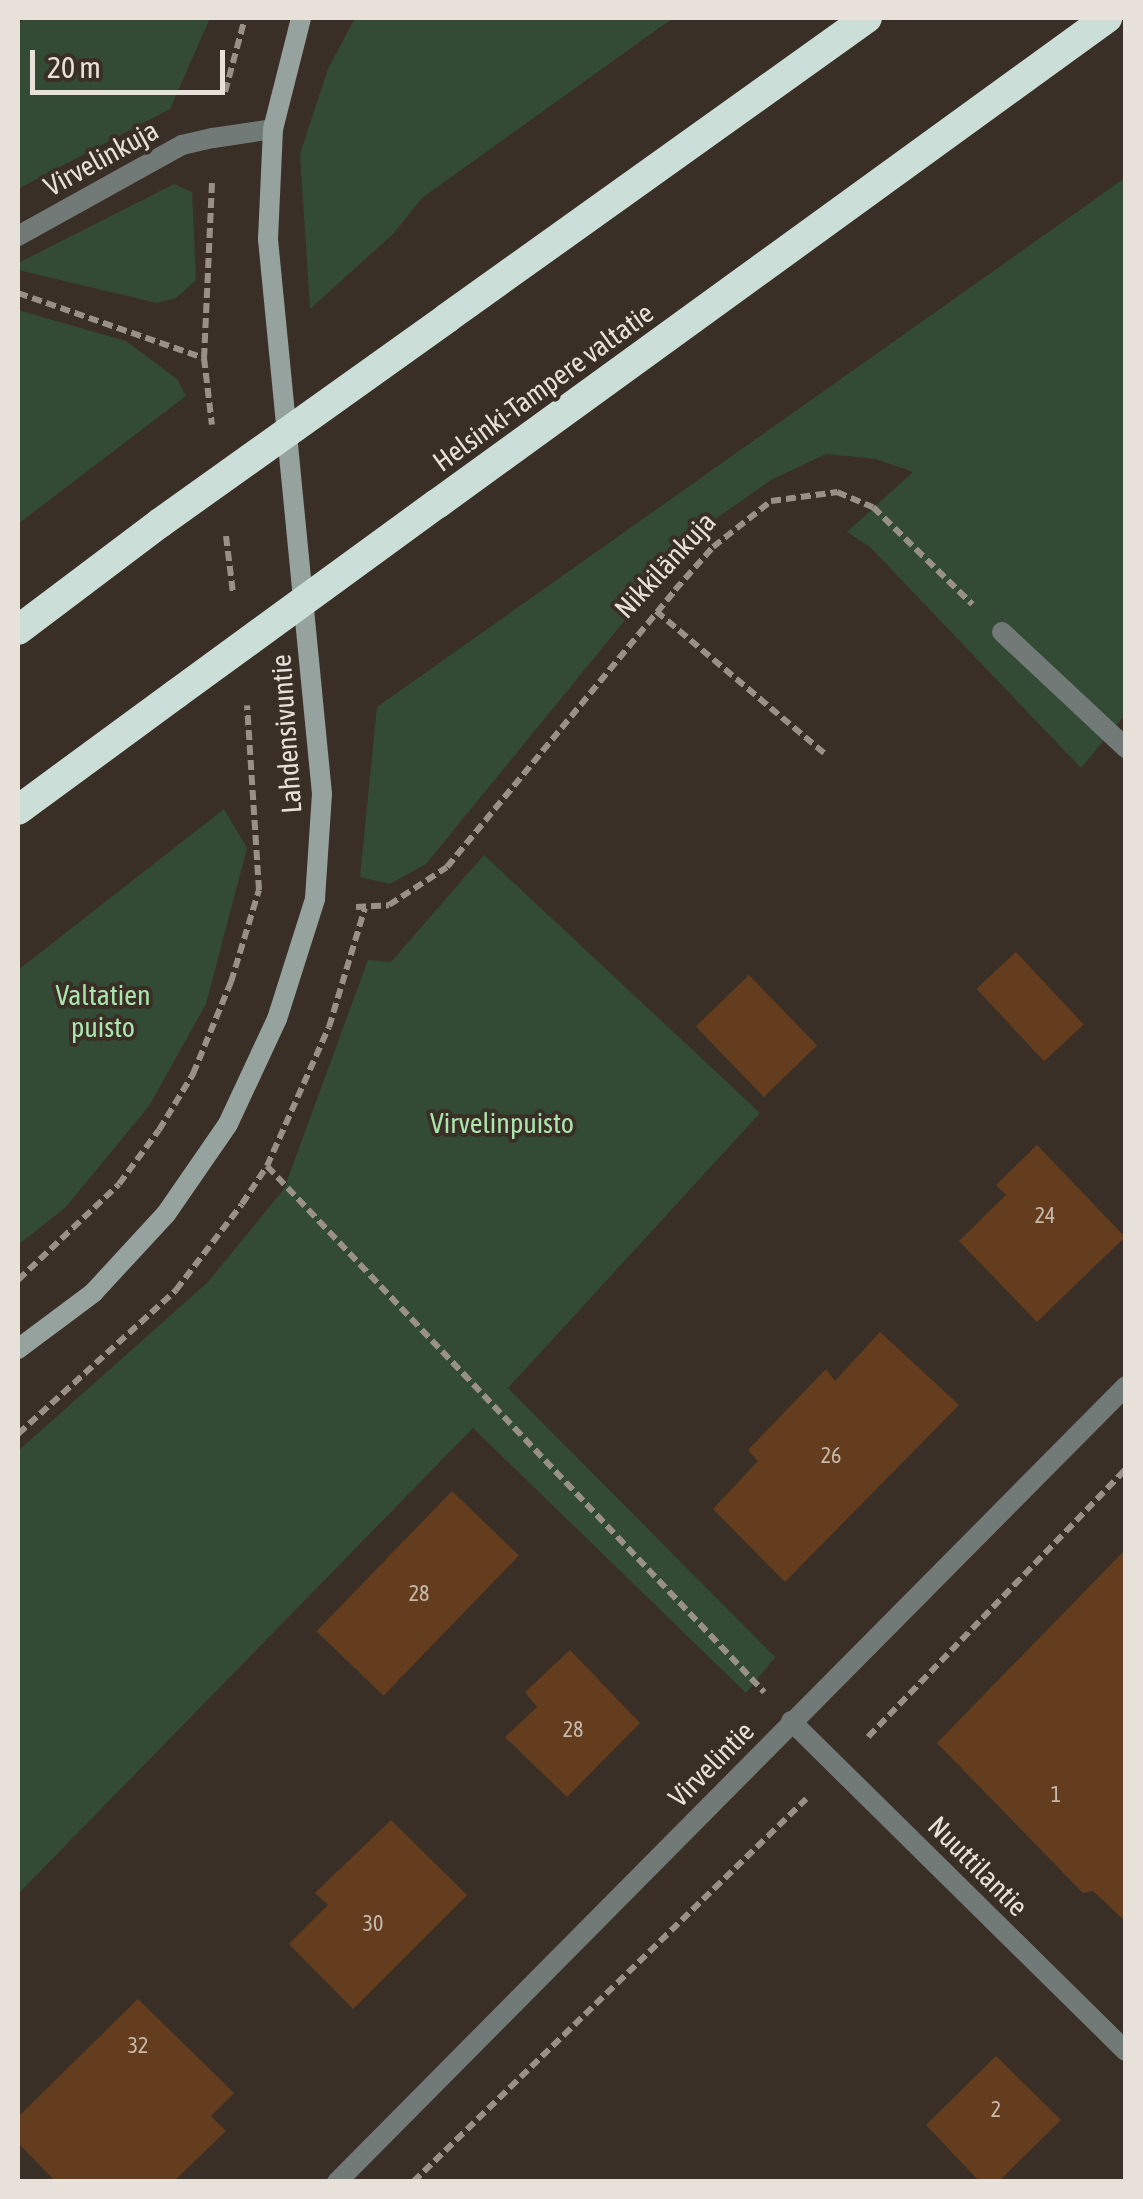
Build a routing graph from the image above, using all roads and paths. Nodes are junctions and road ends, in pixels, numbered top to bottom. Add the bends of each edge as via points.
1 (244, 18) edge
2 (302, 18) edge
3 (867, 18) edge
4 (1107, 18) edge
5 (273, 129) junction
6 (214, 138) junction
7 (18, 236) edge
8 (18, 293) edge
9 (204, 358) junction
10 (214, 434) dead end
11 (226, 530) dead end
12 (235, 607) dead end
13 (656, 611) junction
14 (18, 630) edge
15 (1002, 632) joint
16 (244, 684) dead end
17 (1126, 748) edge
18 (824, 754) dead end
19 (18, 810) edge
20 (315, 899) junction
21 (18, 1280) edge
22 (18, 1350) edge
23 (1126, 1386) edge
24 (18, 1434) edge
25 (1126, 1469) edge
26 (792, 1721) junction
27 (839, 1768) junction
28 (1126, 2051) edge
29 (337, 2182) edge
30 (413, 2182) edge

1 - 6 path
2 - 5 main road, Lahdensivuntie
3 - 14 highway, bridge
4 - 19 highway, Helsinki-Tampere valtatie, bridge
5 - 6 street, Virvelinkuja
5 - 20 main road, Lahdensivuntie via 268,239 322,794
6 - 7 street, Virvelinkuja via 182,144
6 - 9 path
8 - 9 path
9 - 10 path
11 - 12 path
13 - 15 path, Nikkilänkuja via 713,547 771,500 837,492 873,507
13 - 18 path
13 - 20 path, Nikkilänkuja via 447,867 389,905
15 - 17 street
16 - 21 path, Lahdensivuntie via 258,890 232,982 193,1074 160,1130 119,1184
20 - 22 main road, Lahdensivuntie via 277,1019 228,1124 142,1240 93,1293
23 - 26 street, Virvelintie
24 - 26 path via 176,1290 267,1166
25 - 27 path
26 - 27 street, Nuuttilantie
26 - 29 street, Virvelintie
27 - 28 street, Nuuttilantie
27 - 30 path

